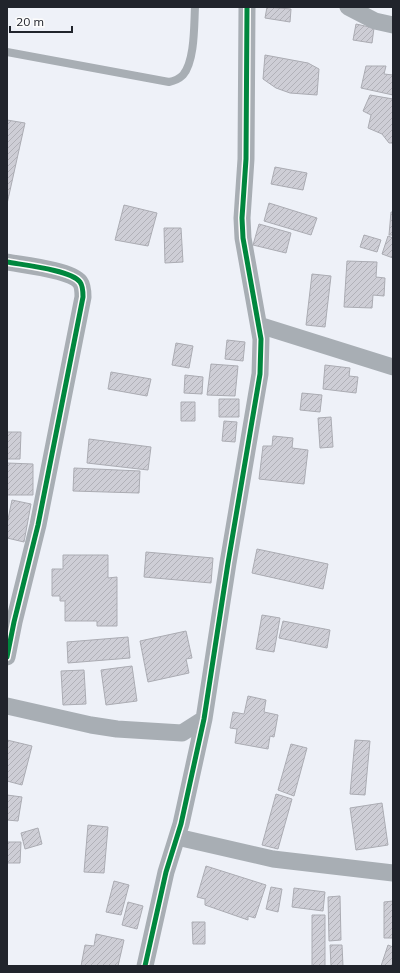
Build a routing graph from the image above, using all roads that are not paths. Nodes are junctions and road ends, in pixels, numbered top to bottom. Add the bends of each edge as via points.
1 (195, 7) edge
2 (247, 7) edge
3 (348, 7) edge
4 (393, 24) edge
5 (7, 52) edge
6 (7, 262) edge
7 (259, 325) junction
8 (393, 367) edge
9 (7, 658) edge
10 (7, 706) edge
11 (204, 719) junction
12 (182, 733) junction
13 (198, 747) junction
14 (177, 837) junction
15 (393, 874) edge
16 (145, 966) edge

1 - 5 lane via 192,50 188,66 183,75 169,82
2 - 7 street via 246,159 242,218 243,238
3 - 4 street via 376,21
6 - 9 street via 69,274 80,281 83,289 38,525
7 - 8 street
7 - 11 street via 260,374
10 - 12 street via 90,725
11 - 12 street
11 - 13 street
12 - 13 street
13 - 14 street
14 - 15 street via 273,859
14 - 16 street via 166,872

